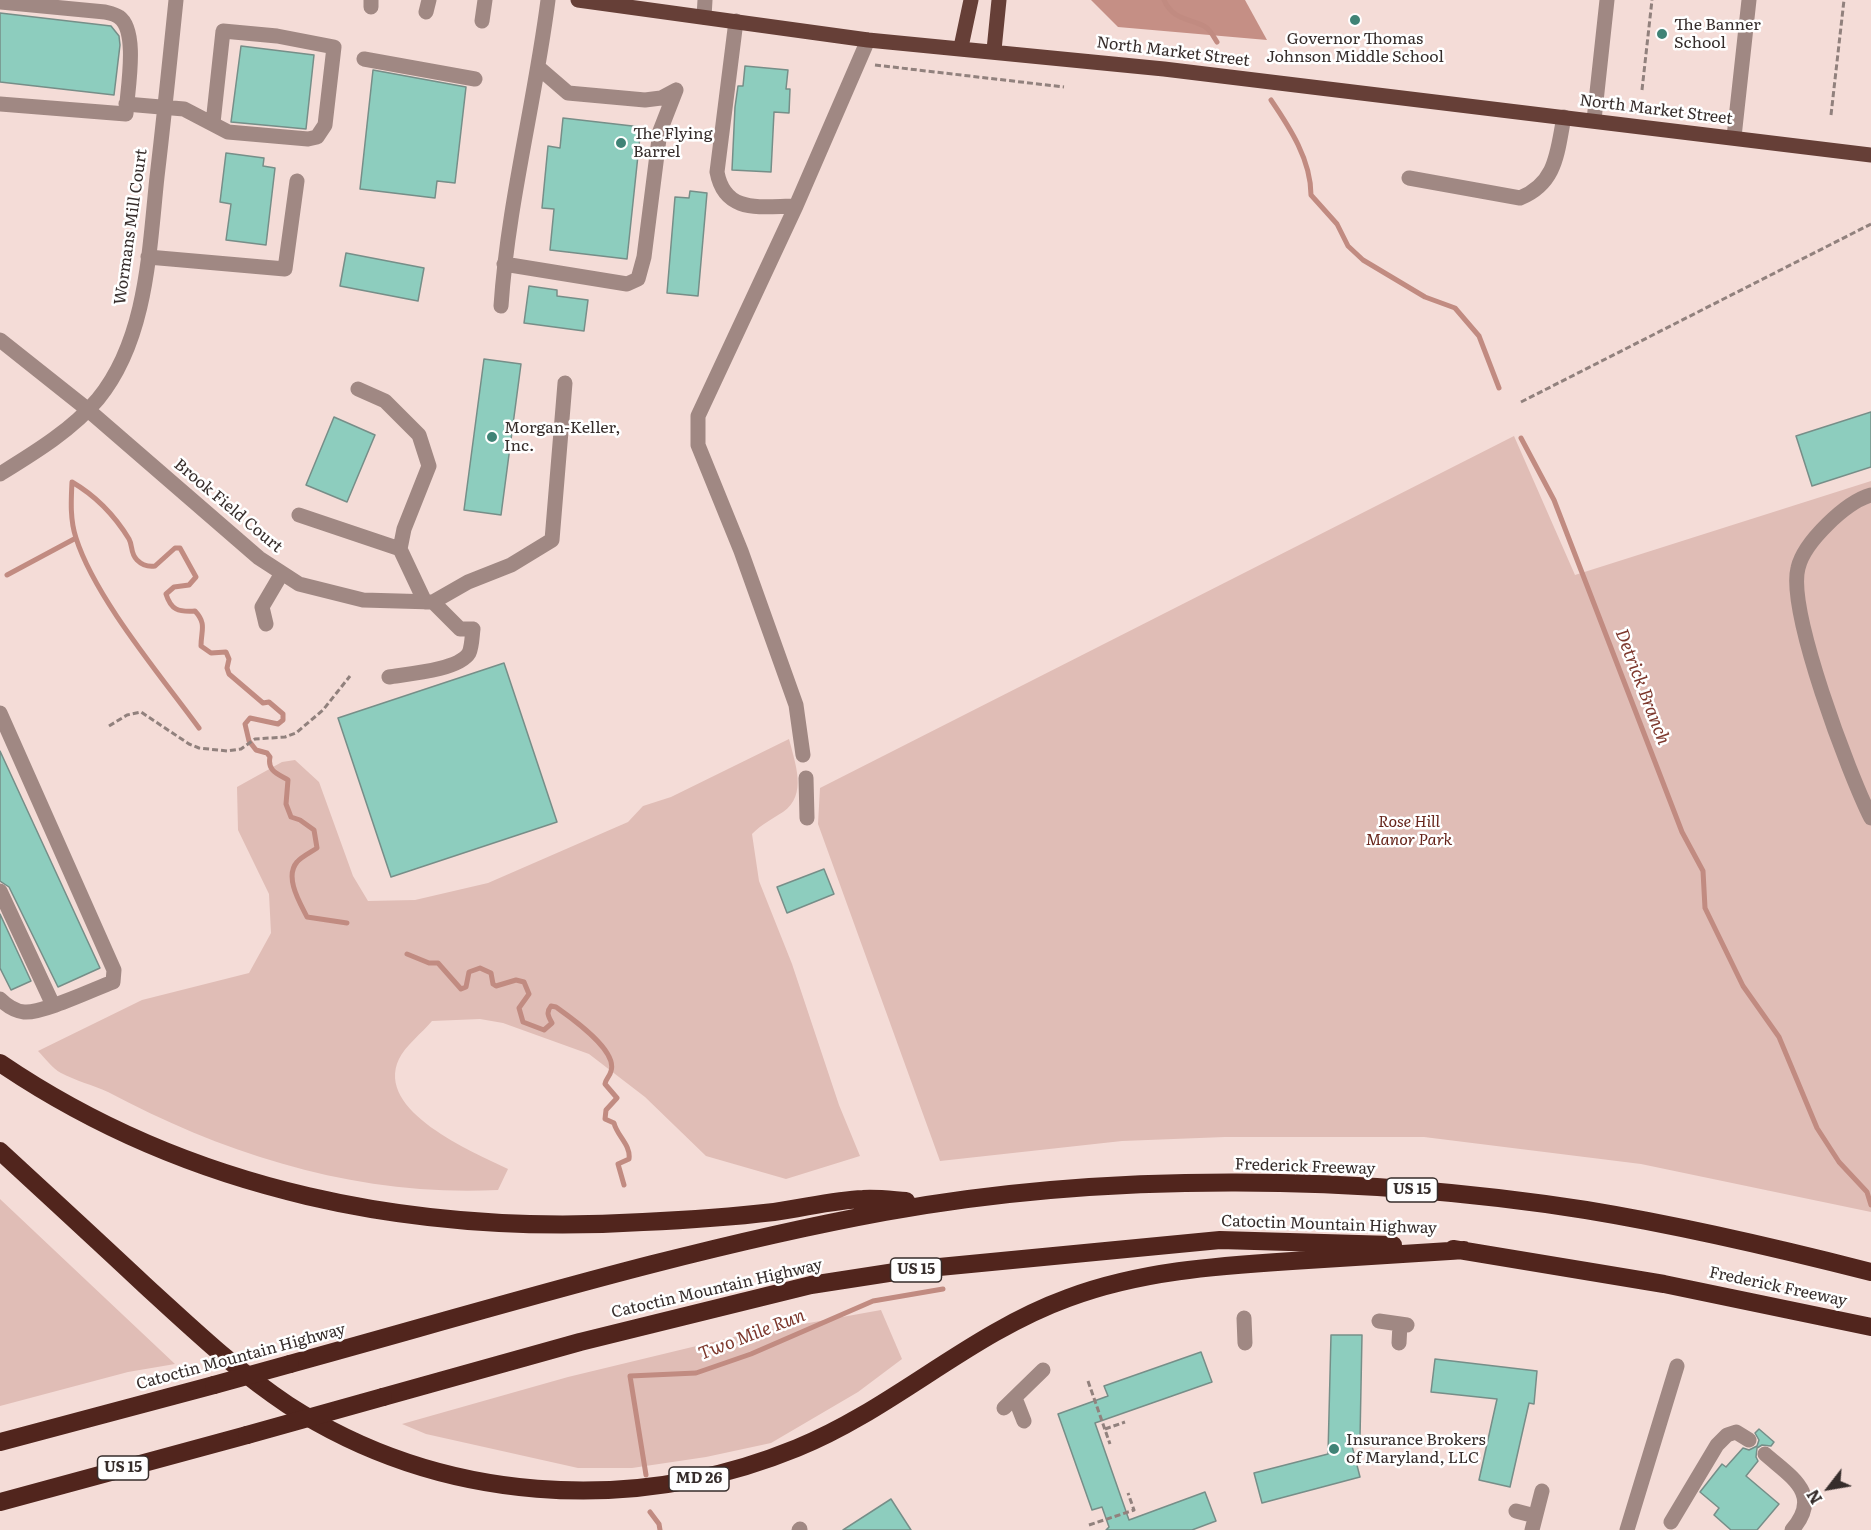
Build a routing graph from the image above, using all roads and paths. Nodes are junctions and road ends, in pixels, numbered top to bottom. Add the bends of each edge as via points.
1 (176, 0) edge
2 (485, 0) edge
3 (548, 0) edge
4 (578, 0) edge
5 (705, 0) edge
6 (971, 0) edge
7 (999, 0) edge
8 (1607, 0) edge
9 (1652, 0) edge
10 (1749, 0) edge
11 (1844, 0) edge
12 (0, 2) edge
13 (704, 17) junction
14 (483, 21) dead end
15 (736, 21) junction
16 (868, 40) junction
17 (961, 47) junction
18 (994, 50) junction
19 (364, 59) dead end
20 (873, 65) dead end
21 (539, 68) junction
22 (475, 79) dead end
23 (1064, 87) dead end
24 (1642, 90) dead end
25 (0, 104) edge
26 (126, 104) junction
27 (165, 107) junction
28 (1831, 115) dead end
29 (1564, 117) junction
30 (1593, 120) junction
31 (213, 123) junction
32 (1734, 137) junction
33 (1871, 155) edge
34 (1409, 178) dead end
35 (297, 181) dead end
36 (796, 206) junction
37 (1871, 224) edge
38 (148, 257) junction
39 (504, 264) junction
40 (501, 306) dead end
41 (0, 340) edge
42 (565, 383) dead end
43 (358, 390) dead end
44 (1521, 402) dead end
45 (87, 409) junction
46 (0, 474) edge
47 (1871, 495) edge
48 (299, 515) dead end
49 (400, 549) junction
50 (282, 573) junction
51 (429, 602) junction
52 (266, 624) dead end
53 (350, 676) dead end
54 (389, 677) dead end
55 (0, 713) edge
56 (109, 726) dead end
57 (803, 756) dead end
58 (806, 778) dead end
59 (807, 818) dead end
60 (1871, 818) edge
61 (0, 891) edge
62 (0, 999) edge
63 (53, 1005) junction
64 (0, 1063) edge
65 (0, 1151) edge
66 (946, 1203) junction
67 (1464, 1250) junction
68 (1871, 1272) edge
69 (1244, 1318) dead end
70 (1379, 1321) dead end
71 (1871, 1327) edge
72 (1245, 1343) dead end
73 (1399, 1344) dead end
74 (1677, 1366) dead end
75 (1043, 1370) dead end
76 (1088, 1381) dead end
77 (1024, 1421) dead end
78 (1125, 1422) dead end
79 (1105, 1429) junction
80 (1749, 1440) dead end
81 (0, 1442) edge
82 (1110, 1444) dead end
83 (1765, 1454) dead end
84 (1542, 1491) dead end
85 (1128, 1494) dead end
86 (0, 1502) edge
87 (1516, 1511) dead end
88 (1671, 1522) dead end
89 (1534, 1523) edge
90 (1089, 1525) dead end
91 (1627, 1530) edge
92 (1792, 1530) edge

1 - 27 street, Wormans Mill Court
2 - 14 street
3 - 21 street
4 - 13 main road, North Market Street
5 - 13 street
6 - 17 main road
7 - 18 main road
8 - 30 street
9 - 24 path
10 - 32 street
11 - 28 path
12 - 26 street via 118,16 130,40
13 - 15 main road, North Market Street
15 - 16 main road, North Market Street
15 - 36 street via 717,172 719,183 727,196 748,206
16 - 17 main road, North Market Street
16 - 36 street
17 - 18 main road, North Market Street
18 - 29 main road, North Market Street
19 - 22 street
20 - 23 path
21 - 39 street
21 - 39 street via 568,93 645,100 661,98 676,90 660,131 638,279 627,284
25 - 26 street via 126,114
26 - 27 street
27 - 31 street via 184,109
27 - 38 street, Wormans Mill Court
29 - 30 main road, North Market Street
29 - 34 street via 1548,179 1536,191 1520,198
30 - 32 main road, North Market Street
31 - 31 street via 223,31 334,47 325,125 317,137 228,132
32 - 33 main road, North Market Street
35 - 38 street via 285,269
36 - 57 street via 698,416 698,445 796,705
37 - 44 path
38 - 45 street, Wormans Mill Court via 133,331 124,355 98,399
39 - 40 street
41 - 45 street, Brook Field Court
42 - 51 street via 552,540 511,565
43 - 49 street via 385,401 419,435 429,466
45 - 46 street, Wormans Mill Court via 60,434
45 - 50 street, Brook Field Court via 259,558
47 - 60 street via 1836,516 1812,541 1798,568 1798,608 1855,786
48 - 49 street
49 - 51 street
50 - 51 street, Brook Field Court via 299,584 363,600
50 - 52 street via 262,607
51 - 54 street via 460,629 473,629 469,652 442,668
53 - 56 path via 323,710 296,733 285,738 255,739 242,749 228,752 199,748 141,712
55 - 63 street via 114,970 113,982
58 - 59 street
61 - 63 street
62 - 63 street via 10,1008 26,1013
64 - 66 highway via 76,1110 163,1152 266,1188 361,1209 470,1221 587,1225 774,1212 862,1199
65 - 67 highway, MD 26 via 224,1356 295,1409 357,1443 404,1461 471,1480 550,1491 671,1485 769,1459 859,1418 963,1350 1032,1312 1108,1285 1190,1269
66 - 68 highway, Frederick Freeway / US 15 via 1106,1187 1213,1184 1410,1190 1527,1202 1658,1223
66 - 81 highway, Catoctin Mountain Highway / US 15, bridge via 711,1250
67 - 71 highway, Frederick Freeway / US 15 via 1664,1284
67 - 86 highway, Catoctin Mountain Highway / US 15, bridge via 1220,1240 908,1270 811,1285 705,1310
69 - 72 street
70 - 73 street via 1404,1325
74 - 91 street
75 - 77 street via 1009,1403
76 - 79 path
78 - 79 path
79 - 82 path
80 - 88 street via 1736,1432 1717,1445
83 - 92 street via 1800,1486 1805,1498 1802,1519
84 - 89 street
85 - 90 path via 1134,1510
87 - 89 street

